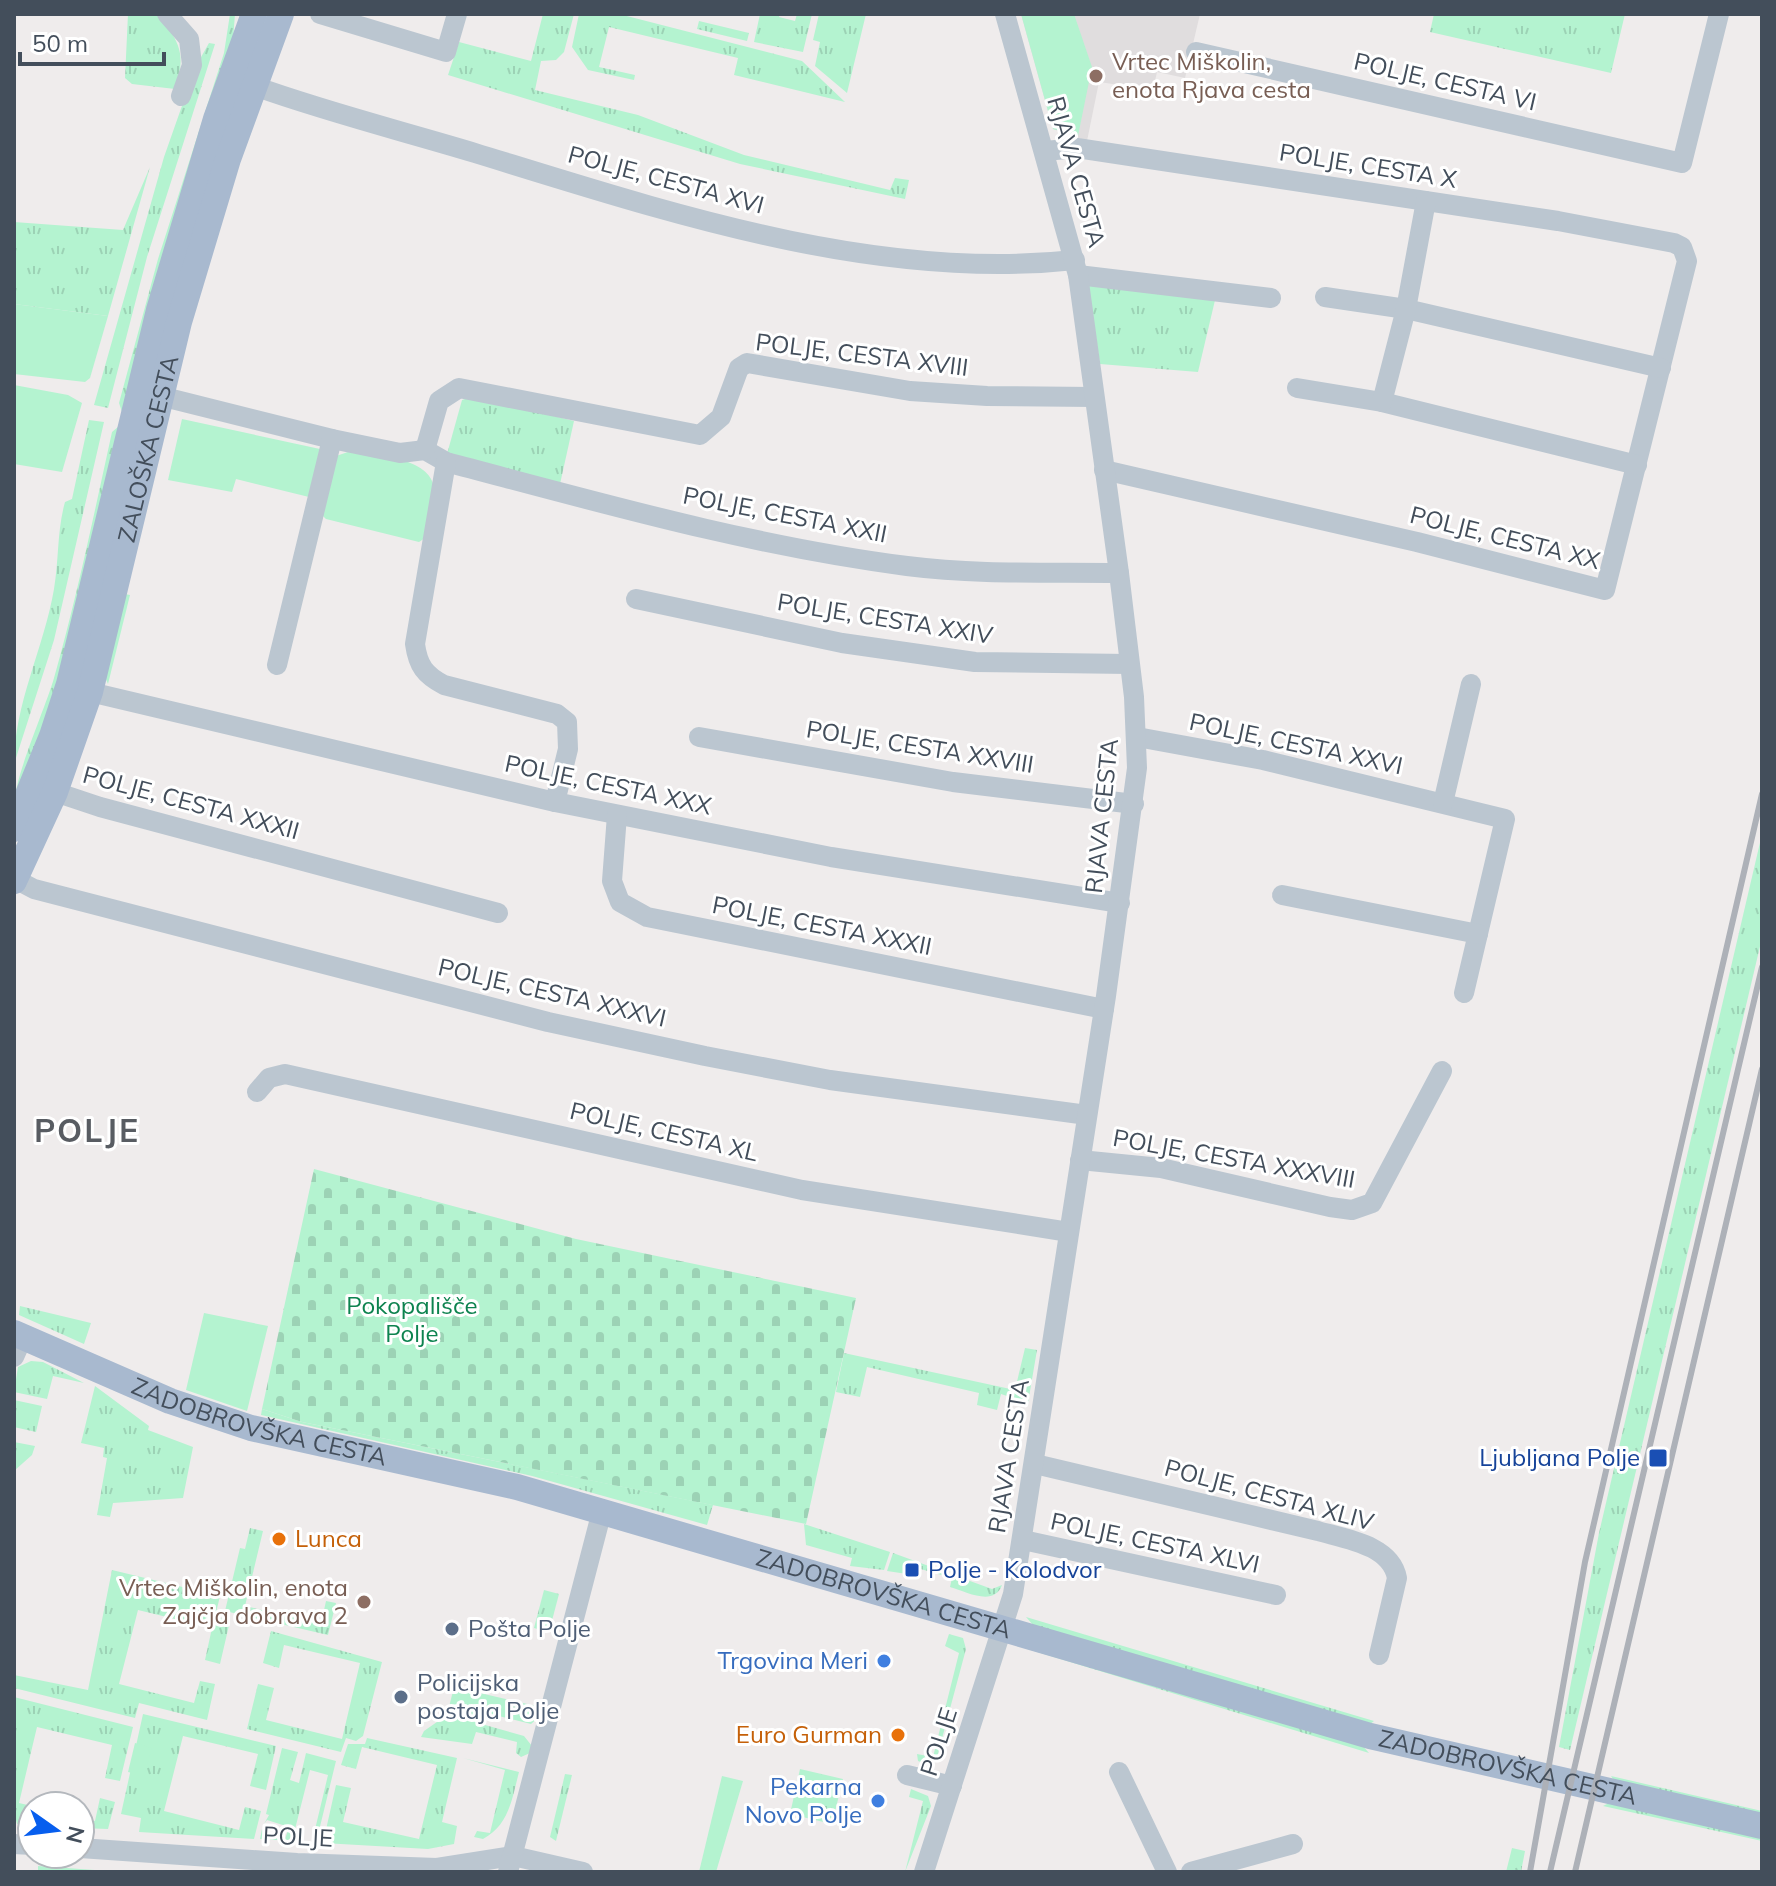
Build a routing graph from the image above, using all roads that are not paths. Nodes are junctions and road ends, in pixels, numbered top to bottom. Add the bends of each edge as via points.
1 (167, 14) edge
2 (254, 14) edge
3 (281, 14) edge
4 (320, 14) edge
5 (457, 14) edge
6 (1005, 14) edge
7 (1719, 14) edge
8 (1196, 52) dead end
9 (254, 86) junction
10 (181, 96) dead end
11 (1045, 151) junction
12 (1426, 201) junction
13 (1076, 268) junction
14 (1325, 297) dead end
15 (1271, 298) dead end
16 (1406, 309) junction
17 (1661, 368) junction
18 (1297, 388) dead end
19 (160, 396) junction
20 (1094, 397) junction
21 (1382, 402) junction
22 (332, 439) junction
23 (425, 450) junction
24 (446, 462) junction
25 (1637, 465) junction
26 (1104, 470) junction
27 (1119, 573) junction
28 (636, 599) dead end
29 (1129, 664) junction
30 (277, 665) dead end
31 (1471, 684) dead end
32 (90, 692) junction
33 (699, 737) dead end
34 (1137, 737) junction
35 (55, 792) junction
36 (555, 802) junction
37 (1443, 803) junction
38 (1134, 804) junction
39 (617, 815) junction
40 (14, 829) edge
41 (15, 880) edge
42 (1282, 895) dead end
43 (1120, 903) junction
44 (498, 913) dead end
45 (1478, 934) junction
46 (1464, 993) dead end
47 (1104, 1009) junction
48 (1442, 1071) dead end
49 (257, 1092) dead end
50 (1087, 1115) junction
51 (1080, 1160) junction
52 (1069, 1232) junction
53 (17, 1342) edge
54 (1035, 1464) junction
55 (602, 1511) junction
56 (1023, 1540) junction
57 (1276, 1595) dead end
58 (1004, 1628) junction
59 (1379, 1655) dead end
60 (1119, 1772) dead end
61 (907, 1775) dead end
62 (952, 1786) junction
63 (1762, 1826) edge
64 (1293, 1844) dead end
65 (96, 1849) edge
66 (510, 1864) edge
67 (583, 1872) edge
68 (924, 1872) edge
69 (1167, 1872) edge
70 (1191, 1872) edge

1 - 10 street via 189,39 192,65
2 - 40 main road, ZALOŠKA CESTA via 216,119 159,310 69,684
3 - 9 main road, ZALOŠKA CESTA
4 - 5 street via 446,52
6 - 11 street, RJAVA CESTA
7 - 8 street, POLJE, CESTA VI via 1682,163
9 - 13 street, POLJE, CESTA XVI via 739,228 927,262
9 - 19 main road, ZALOŠKA CESTA via 201,246
11 - 12 street, POLJE, CESTA X via 1077,148
11 - 13 street, RJAVA CESTA
12 - 16 street
12 - 17 street, POLJE, CESTA X via 1682,247 1687,261
13 - 15 street, POLJE, CESTA XVI
13 - 20 street, RJAVA CESTA
14 - 16 street
16 - 17 street
16 - 21 street
17 - 25 street
18 - 21 street
19 - 22 street, POLJE, CESTA XXII
19 - 32 main road, ZALOŠKA CESTA
20 - 23 street, POLJE, CESTA XVIII via 910,391 747,363 739,368 721,417 700,435 459,388 439,401
20 - 26 street, RJAVA CESTA
21 - 25 street
22 - 23 street, POLJE, CESTA XXII via 400,453
22 - 30 street
23 - 24 street, POLJE, CESTA XXII
24 - 27 street, POLJE, CESTA XXII via 849,558 954,571
24 - 36 street via 415,644 417,659 430,678 444,685 557,714 567,722 568,749
25 - 26 street, POLJE, CESTA XX via 1605,590
26 - 27 street, RJAVA CESTA
27 - 29 street, RJAVA CESTA
28 - 29 street, POLJE, CESTA XXIV via 842,643 975,662
29 - 34 street, RJAVA CESTA
31 - 37 street
32 - 35 main road, ZALOŠKA CESTA
32 - 36 street, POLJE, CESTA XXX
33 - 38 street, POLJE, CESTA XXVIII via 953,782
34 - 37 street, POLJE, CESTA XXVI via 1263,760
34 - 38 street, RJAVA CESTA
35 - 41 main road, ZALOŠKA CESTA
35 - 44 street, POLJE, CESTA XXXII
36 - 39 street, POLJE, CESTA XXX
37 - 45 street, POLJE, CESTA XXVI via 1505,819
38 - 43 street, RJAVA CESTA
39 - 43 street, POLJE, CESTA XXX via 831,857
39 - 47 street, POLJE, CESTA XXXII via 612,881 620,902 647,917
41 - 50 street, POLJE, CESTA XXXVI via 194,933 548,1022 830,1080
42 - 45 street
43 - 47 street, RJAVA CESTA
45 - 46 street, POLJE, CESTA XXVI
47 - 50 street, RJAVA CESTA
48 - 51 street, POLJE, CESTA XXXVIII via 1372,1203 1361,1208 1330,1207 1161,1168
49 - 52 street, POLJE, CESTA XL via 269,1078 285,1074 802,1190
50 - 51 street, RJAVA CESTA
51 - 52 street, RJAVA CESTA
52 - 54 street, RJAVA CESTA
53 - 55 main road, ZADOBROVŠKA CESTA via 251,1428
54 - 56 street, RJAVA CESTA
54 - 59 street, POLJE, CESTA XLIV via 1318,1531 1385,1555 1397,1578
55 - 58 main road, ZADOBROVŠKA CESTA
55 - 66 street
56 - 57 street, POLJE, CESTA XLVI
56 - 58 street, RJAVA CESTA
58 - 62 street, POLJE
58 - 63 main road, ZADOBROVŠKA CESTA via 1370,1736
60 - 69 street
61 - 62 street
62 - 68 street, POLJE
64 - 70 street
65 - 66 street, POLJE via 297,1863 437,1868
66 - 67 street, POLJE

